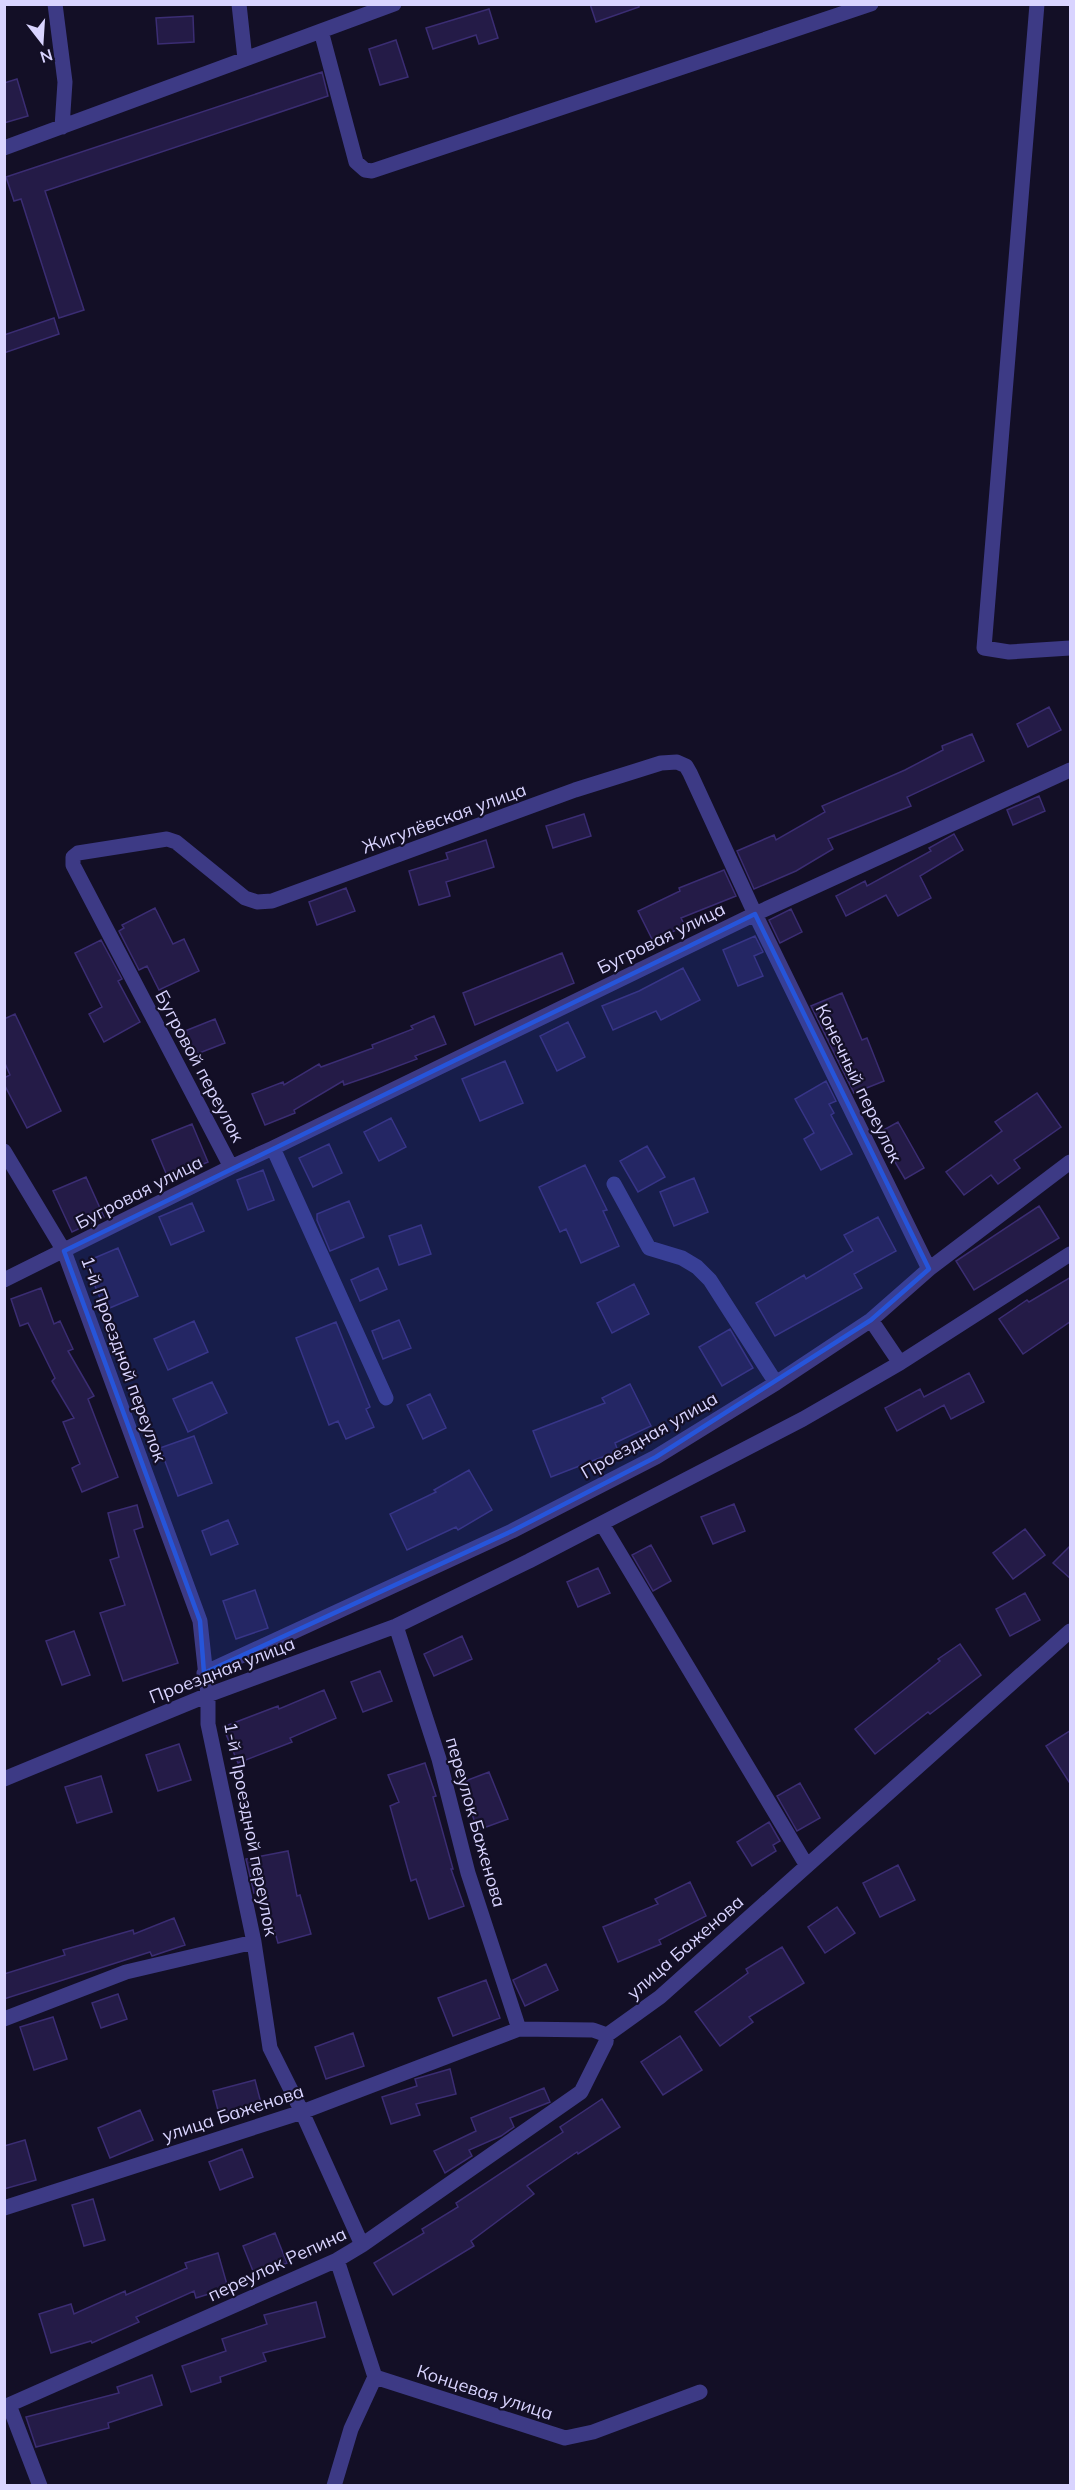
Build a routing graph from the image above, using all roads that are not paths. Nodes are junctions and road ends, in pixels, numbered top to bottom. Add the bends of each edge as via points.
1 (55, 4) edge
2 (239, 4) edge
3 (394, 4) edge
4 (871, 4) edge
5 (1037, 4) edge
6 (321, 31) junction
7 (245, 59) junction
8 (62, 127) junction
9 (4, 148) edge
10 (1071, 648) edge
11 (1071, 770) edge
12 (73, 857) joint
13 (755, 914) junction
14 (273, 1148) junction
15 (4, 1151) edge
16 (1071, 1162) edge
17 (231, 1167) junction
18 (614, 1184) dead end
19 (64, 1251) junction
20 (1071, 1254) edge
21 (929, 1269) junction
22 (4, 1280) edge
23 (871, 1320) junction
24 (900, 1363) junction
25 (776, 1383) junction
26 (386, 1398) dead end
27 (602, 1524) junction
28 (396, 1626) junction
29 (1071, 1631) edge
30 (204, 1673) junction
31 (208, 1695) junction
32 (4, 1779) edge
33 (807, 1866) junction
34 (254, 1942) junction
35 (4, 2019) edge
36 (519, 2029) junction
37 (607, 2035) junction
38 (302, 2112) junction
39 (4, 2208) edge
40 (362, 2245) junction
41 (337, 2260) junction
42 (375, 2377) junction
43 (700, 2392) dead end
44 (7, 2406) edge
45 (40, 2486) edge
46 (334, 2486) edge

1 - 8 street via 65,82
2 - 7 street
3 - 6 street
4 - 6 street via 372,171 356,162
5 - 10 street via 984,648 1010,652
6 - 7 street
7 - 8 street
8 - 9 street
11 - 13 street, Бугровая улица
12 - 13 street, Жигулёвская улица via 83,851 167,839 176,842 245,898 272,902 575,790 669,761 686,766 690,773
12 - 17 street, Бугровой переулок via 73,865
13 - 14 street, Бугровая улица
13 - 21 street, Конечный переулок
14 - 17 street, Бугровой переулок
14 - 26 street
15 - 19 street, 1-й Проездной переулок
16 - 21 street, Проездная улица
17 - 19 street, Бугровая улица
18 - 25 street via 649,1248 682,1257 710,1280
19 - 22 street, Бугровая улица
19 - 30 street, 1-й Проездной переулок via 200,1621
20 - 24 street, Проездная улица
21 - 23 street, Проездная улица
23 - 24 street
23 - 25 street, Проездная улица
24 - 27 street, Проездная улица via 803,1419
25 - 30 street, Проездная улица via 656,1457 512,1531
27 - 28 street, Проездная улица
27 - 33 street
28 - 31 street, Проездная улица
28 - 36 street, переулок Баженова via 440,1759 468,1873
29 - 33 street, улица Баженова
30 - 31 street, 1-й Проездной переулок
31 - 32 street, Проездная улица
31 - 34 street, 1-й Проездной переулок via 208,1724
33 - 37 street, улица Баженова via 660,1997
34 - 35 street via 126,1972
34 - 38 street, 1-й Проездной переулок via 270,2048
36 - 37 street, улица Баженова via 592,2030
36 - 38 street, улица Баженова
37 - 40 street, переулок Репина via 581,2092
38 - 39 street, улица Баженова
38 - 40 street, 1-й Проездной переулок
40 - 41 street, переулок Репина
41 - 42 street
41 - 44 street, переулок Репина
42 - 43 street, Концевая улица via 566,2438 593,2432
42 - 46 street via 351,2428
44 - 45 street

